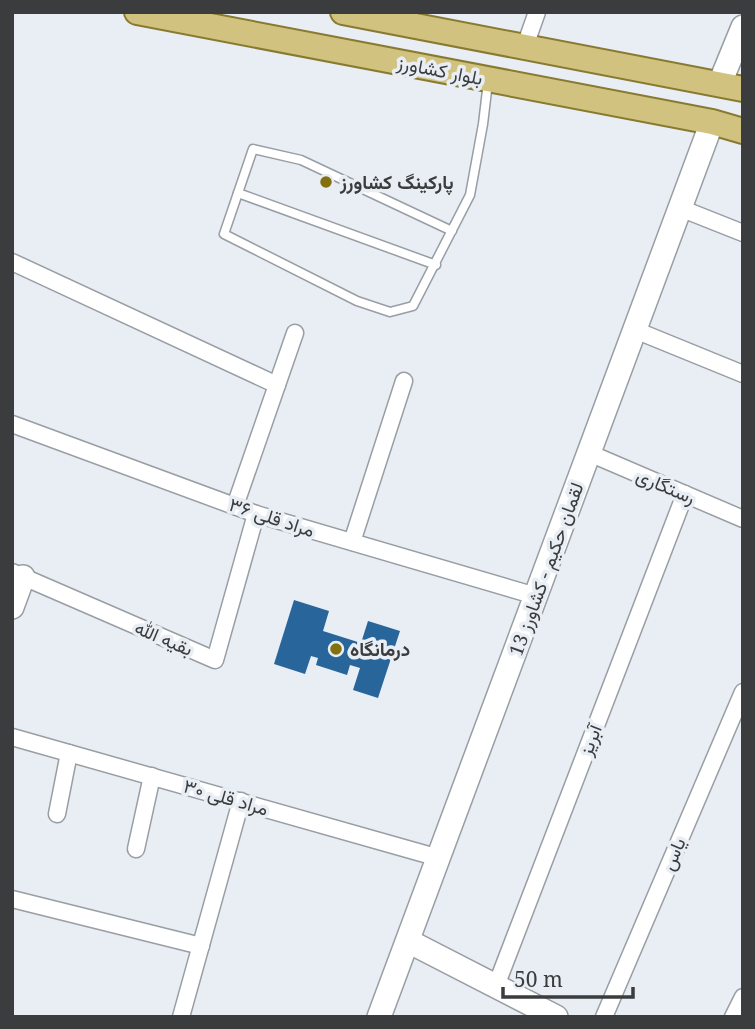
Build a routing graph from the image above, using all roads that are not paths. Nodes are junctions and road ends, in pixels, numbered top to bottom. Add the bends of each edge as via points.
1 (137, 12) edge
2 (343, 12) edge
3 (537, 12) edge
4 (743, 27) edge
5 (525, 46) junction
6 (489, 79) junction
7 (731, 86) edge
8 (712, 122) junction
9 (743, 131) edge
10 (238, 193) junction
11 (680, 208) junction
12 (452, 231) junction
13 (743, 233) edge
14 (12, 262) edge
15 (436, 265) junction
16 (635, 330) junction
17 (295, 332) dead end
18 (743, 374) edge
19 (404, 381) dead end
20 (277, 385) junction
21 (12, 424) edge
22 (589, 453) junction
23 (685, 494) junction
24 (235, 506) junction
25 (256, 514) junction
26 (743, 519) edge
27 (352, 542) junction
28 (18, 575) edge
29 (536, 596) junction
30 (12, 607) edge
31 (743, 692) edge
32 (12, 737) edge
33 (69, 753) junction
34 (152, 776) junction
35 (240, 801) junction
36 (57, 814) dead end
37 (136, 849) dead end
38 (439, 858) junction
39 (12, 899) edge
40 (408, 941) junction
41 (201, 946) junction
42 (496, 986) junction
43 (743, 996) edge
44 (181, 1017) edge
45 (379, 1017) edge
46 (556, 1017) edge
47 (604, 1017) edge
48 (733, 1017) edge

1 - 6 main road, بلوار کشاورز
2 - 5 main road, بلوار کشاورز
3 - 5 street
4 - 7 street
5 - 7 main road, بلوار کشاورز
6 - 8 main road, بلوار کشاورز
6 - 12 lane via 470,195
8 - 9 main road, بلوار کشاورز
8 - 11 street, لقمان حکیم - کشاورز 13
10 - 12 lane via 253,149 301,160
10 - 15 lane
10 - 15 lane via 224,234 357,301 390,312 413,306
11 - 13 street
11 - 16 street, لقمان حکیم - کشاورز 13
12 - 15 lane
14 - 20 street
16 - 18 street
16 - 22 street, لقمان حکیم - کشاورز 13
17 - 20 street
19 - 27 street
20 - 24 street
21 - 24 street, مراد قلی ۳۶
22 - 23 street, رستگاری
22 - 29 street, لقمان حکیم - کشاورز 13
23 - 26 street, رستگاری
23 - 42 street, آبریز
24 - 25 street, مراد قلی ۳۶
25 - 27 street, مراد قلی ۳۶
25 - 28 street, بقیه الله via 215,660
27 - 29 street, مراد قلی ۳۶
28 - 30 street
29 - 38 street, لقمان حکیم - کشاورز 13
31 - 47 street, یاس
32 - 33 street, مراد قلی ۳۰
33 - 34 street, مراد قلی ۳۰
33 - 36 street
34 - 35 street, مراد قلی ۳۰
34 - 37 street
35 - 38 street, مراد قلی ۳۰
35 - 41 street
38 - 40 street, لقمان حکیم - کشاورز 13
39 - 41 street
40 - 42 street
40 - 45 street, لقمان حکیم - کشاورز 13
41 - 44 street
42 - 46 street
43 - 48 street

